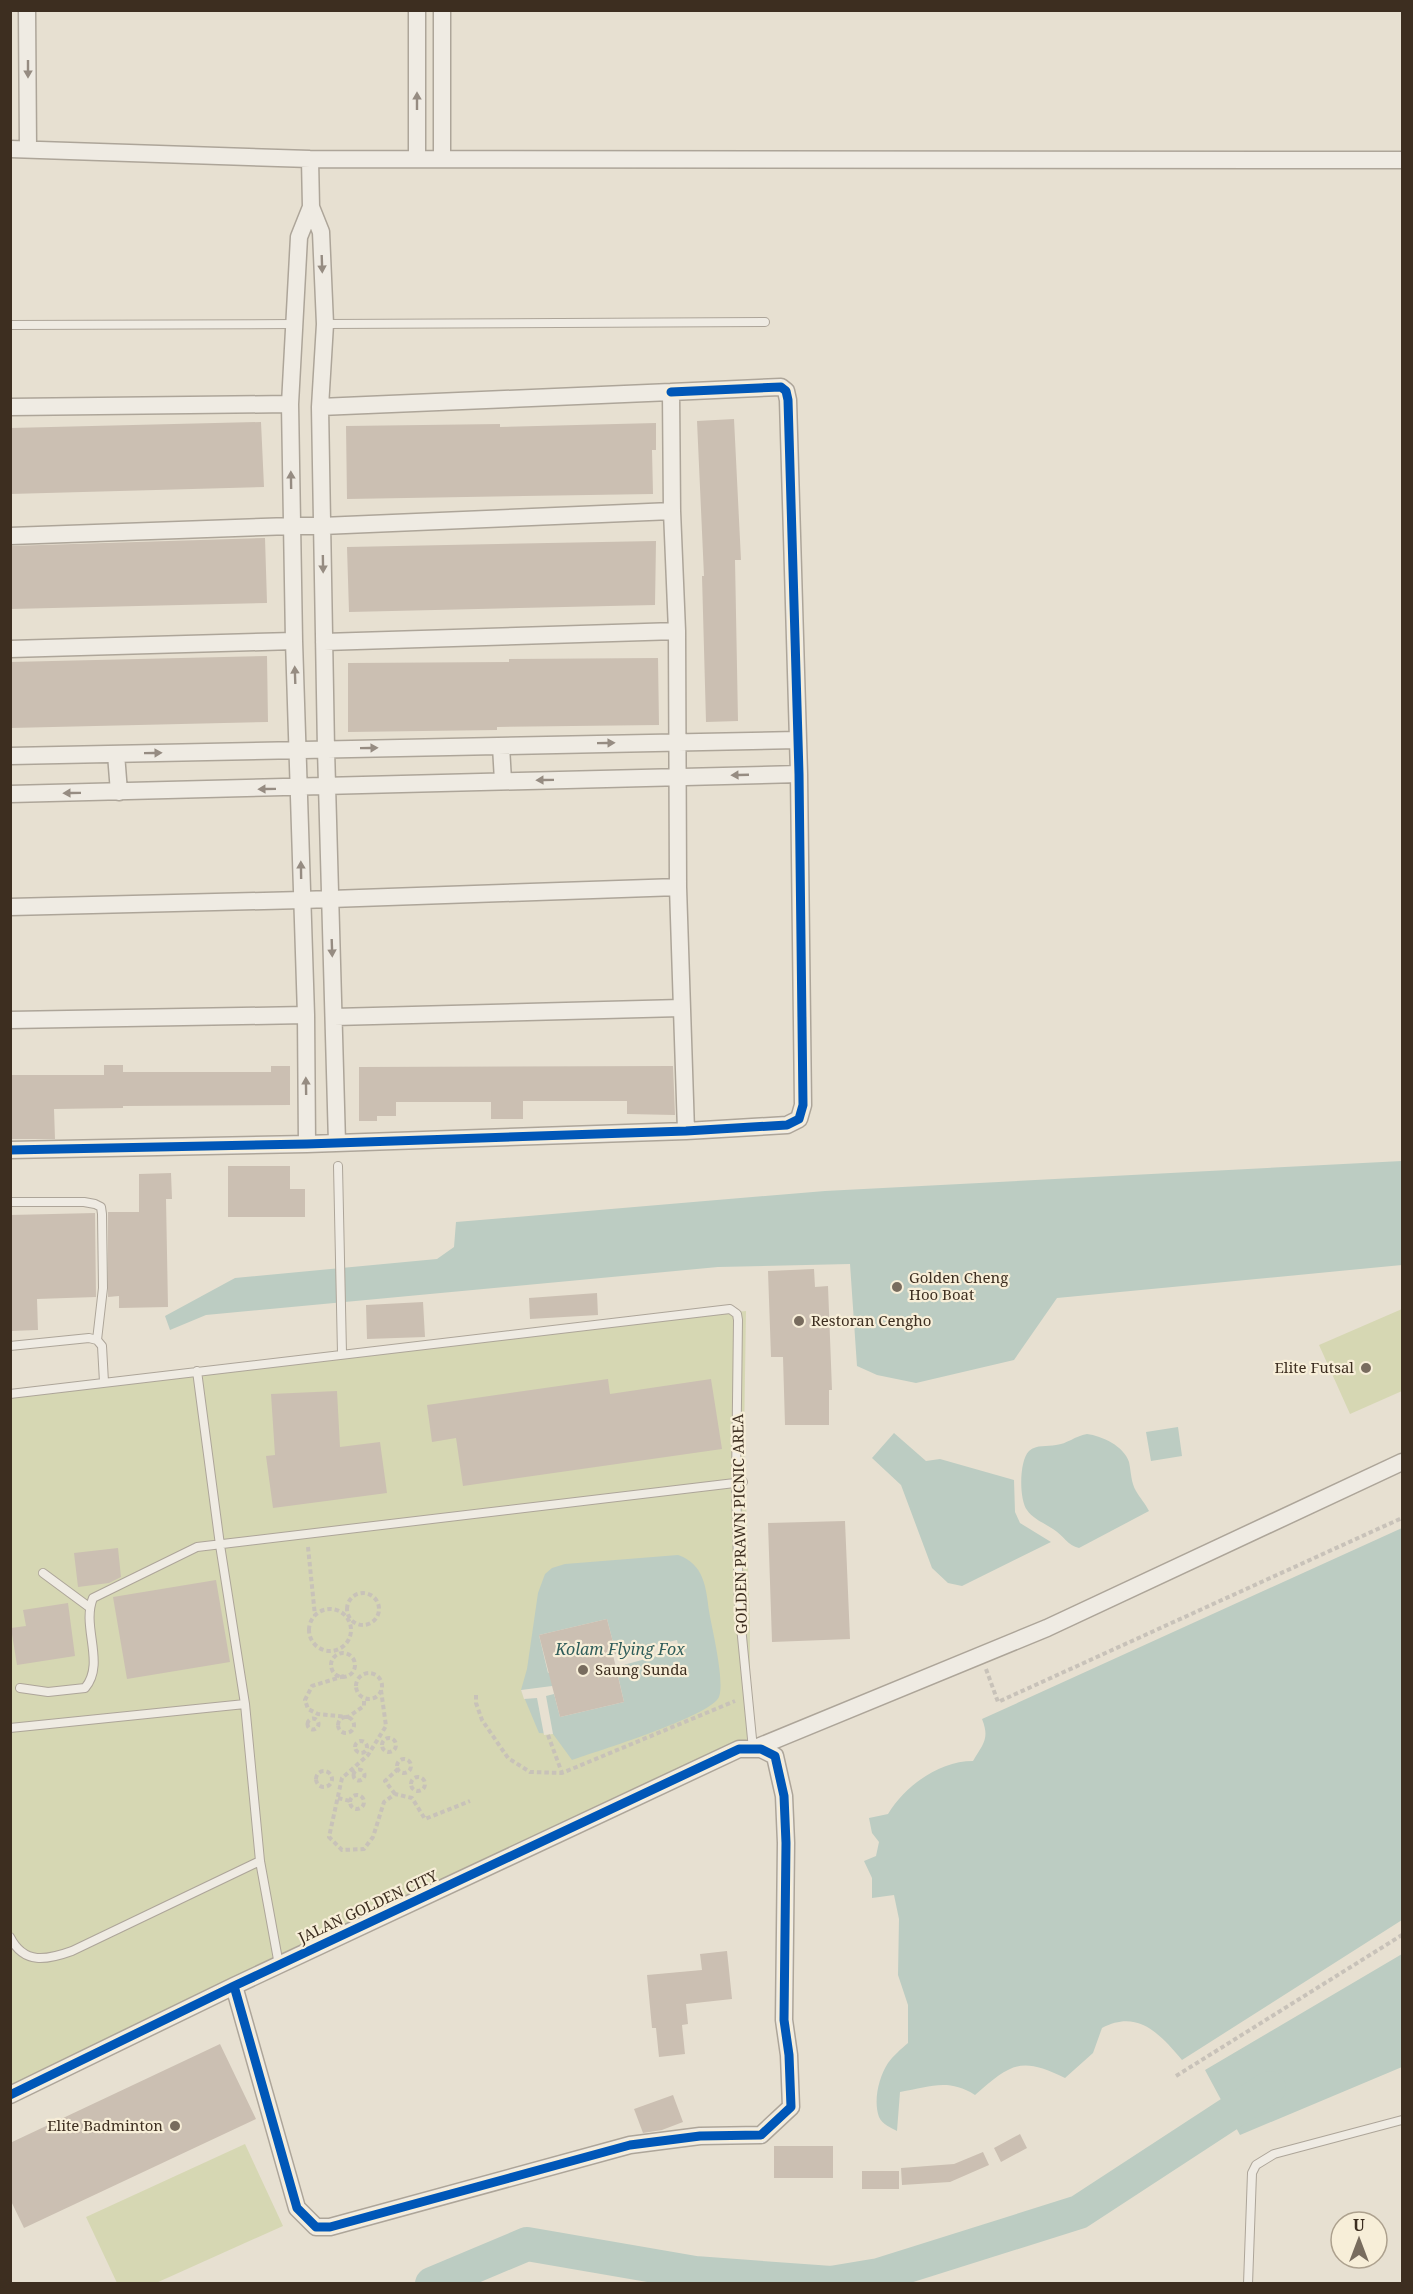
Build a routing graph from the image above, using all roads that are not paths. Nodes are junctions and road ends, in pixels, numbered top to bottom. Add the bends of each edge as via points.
1 (27, 10) edge
2 (417, 10) edge
3 (442, 10) edge
4 (10, 149) edge
5 (28, 149) junction
6 (310, 159) junction
7 (417, 159) junction
8 (442, 159) junction
9 (1402, 160) edge
10 (312, 207) junction
11 (765, 322) dead end
12 (296, 324) junction
13 (325, 324) junction
14 (10, 325) edge
15 (671, 392) junction
16 (290, 404) junction
17 (10, 407) edge
18 (320, 407) junction
19 (672, 511) junction
20 (292, 526) junction
21 (322, 526) junction
22 (10, 536) edge
23 (677, 631) junction
24 (294, 641) junction
25 (324, 642) junction
26 (10, 649) edge
27 (797, 740) junction
28 (678, 742) junction
29 (501, 746) junction
30 (326, 749) junction
31 (298, 750) junction
32 (116, 754) junction
33 (10, 756) edge
34 (799, 774) junction
35 (678, 777) junction
36 (503, 782) junction
37 (328, 786) junction
38 (299, 788) junction
39 (119, 792) junction
40 (10, 794) edge
41 (678, 887) junction
42 (330, 898) junction
43 (302, 900) junction
44 (10, 907) edge
45 (681, 1008) junction
46 (306, 1015) junction
47 (334, 1017) junction
48 (10, 1020) edge
49 (686, 1131) junction
50 (337, 1143) junction
51 (307, 1144) junction
52 (10, 1150) edge
53 (338, 1166) dead end
54 (10, 1202) edge
55 (97, 1340) junction
56 (10, 1346) edge
57 (342, 1353) junction
58 (197, 1371) junction
59 (104, 1382) junction
60 (10, 1394) edge
61 (1402, 1462) edge
62 (739, 1482) junction
63 (220, 1545) junction
64 (43, 1573) dead end
65 (89, 1607) junction
66 (20, 1688) dead end
67 (245, 1704) junction
68 (10, 1728) edge
69 (746, 1749) junction
70 (260, 1861) junction
71 (10, 1937) edge
72 (279, 1965) junction
73 (234, 1986) junction
74 (10, 2096) edge
75 (1402, 2120) edge
76 (1248, 2283) edge

1 -> 5 street
7 -> 2 street
3 - 8 street
4 - 5 street
5 - 6 street
6 - 7 street
6 - 10 street
7 - 8 street
8 - 9 street
10 - 12 street via 299,237
10 -> 13 street via 321,232
11 - 13 lane
12 - 13 street
12 - 14 lane
12 - 16 street
13 - 18 street
15 - 18 street
15 - 19 street
15 - 27 street via 774,387 786,391
16 - 17 street
20 -> 16 street
18 - 21 street
19 - 21 street
19 - 23 street
20 - 21 street
20 - 22 street
20 - 24 street
21 -> 25 street
23 - 25 street
23 - 28 street
24 - 26 street
31 -> 24 street
25 - 30 street
27 - 28 street
27 - 34 street
29 -> 28 street
28 - 35 street
30 -> 29 street
29 - 36 street
30 - 31 street
30 - 37 street
32 -> 31 street
31 - 38 street
32 - 33 street
32 - 39 street
34 -> 35 street
34 - 49 street via 803,1105 799,1119 787,1125
35 -> 36 street
35 - 41 street
36 - 37 street
37 - 38 street
37 - 42 street
38 -> 39 street
43 -> 38 street
39 -> 40 street
41 - 42 street
41 - 45 street
42 - 43 street
42 -> 47 street
43 - 44 street
43 - 46 street
45 - 47 street
45 - 49 street
46 - 48 street
51 -> 46 street
47 - 50 street
49 - 50 street
50 - 51 street
51 - 52 street
53 - 57 lane
54 - 55 lane via 84,1202 100,1207 104,1288
55 - 56 lane
55 - 59 lane via 102,1346
57 - 58 lane
57 - 62 lane, GOLDEN PRAWN PICNIC AREA via 722,1309 734,1311 738,1320
58 - 59 lane
58 - 63 lane
59 - 60 lane
61 - 69 street, JALAN GOLDEN CITY via 1047,1628
62 - 63 lane
62 - 69 lane, GOLDEN PRAWN PICNIC AREA via 739,1606 747,1696
63 - 65 lane via 197,1547 93,1598
63 - 67 lane
64 - 65 lane
65 - 66 lane via 95,1669 91,1681 85,1688 48,1692
67 - 68 lane
67 - 70 lane
69 - 72 street, JALAN GOLDEN CITY
69 - 73 street via 775,1756 784,1796 786,1843 784,2020 791,2107 761,2135 700,2136 630,2145 330,2227 316,2227 297,2208
70 - 71 lane via 49,1959 30,1957
70 - 72 lane
72 - 73 street, JALAN GOLDEN CITY
73 - 74 street, JALAN GOLDEN CITY
75 - 76 lane via 1274,2154 1256,2165 1250,2182

